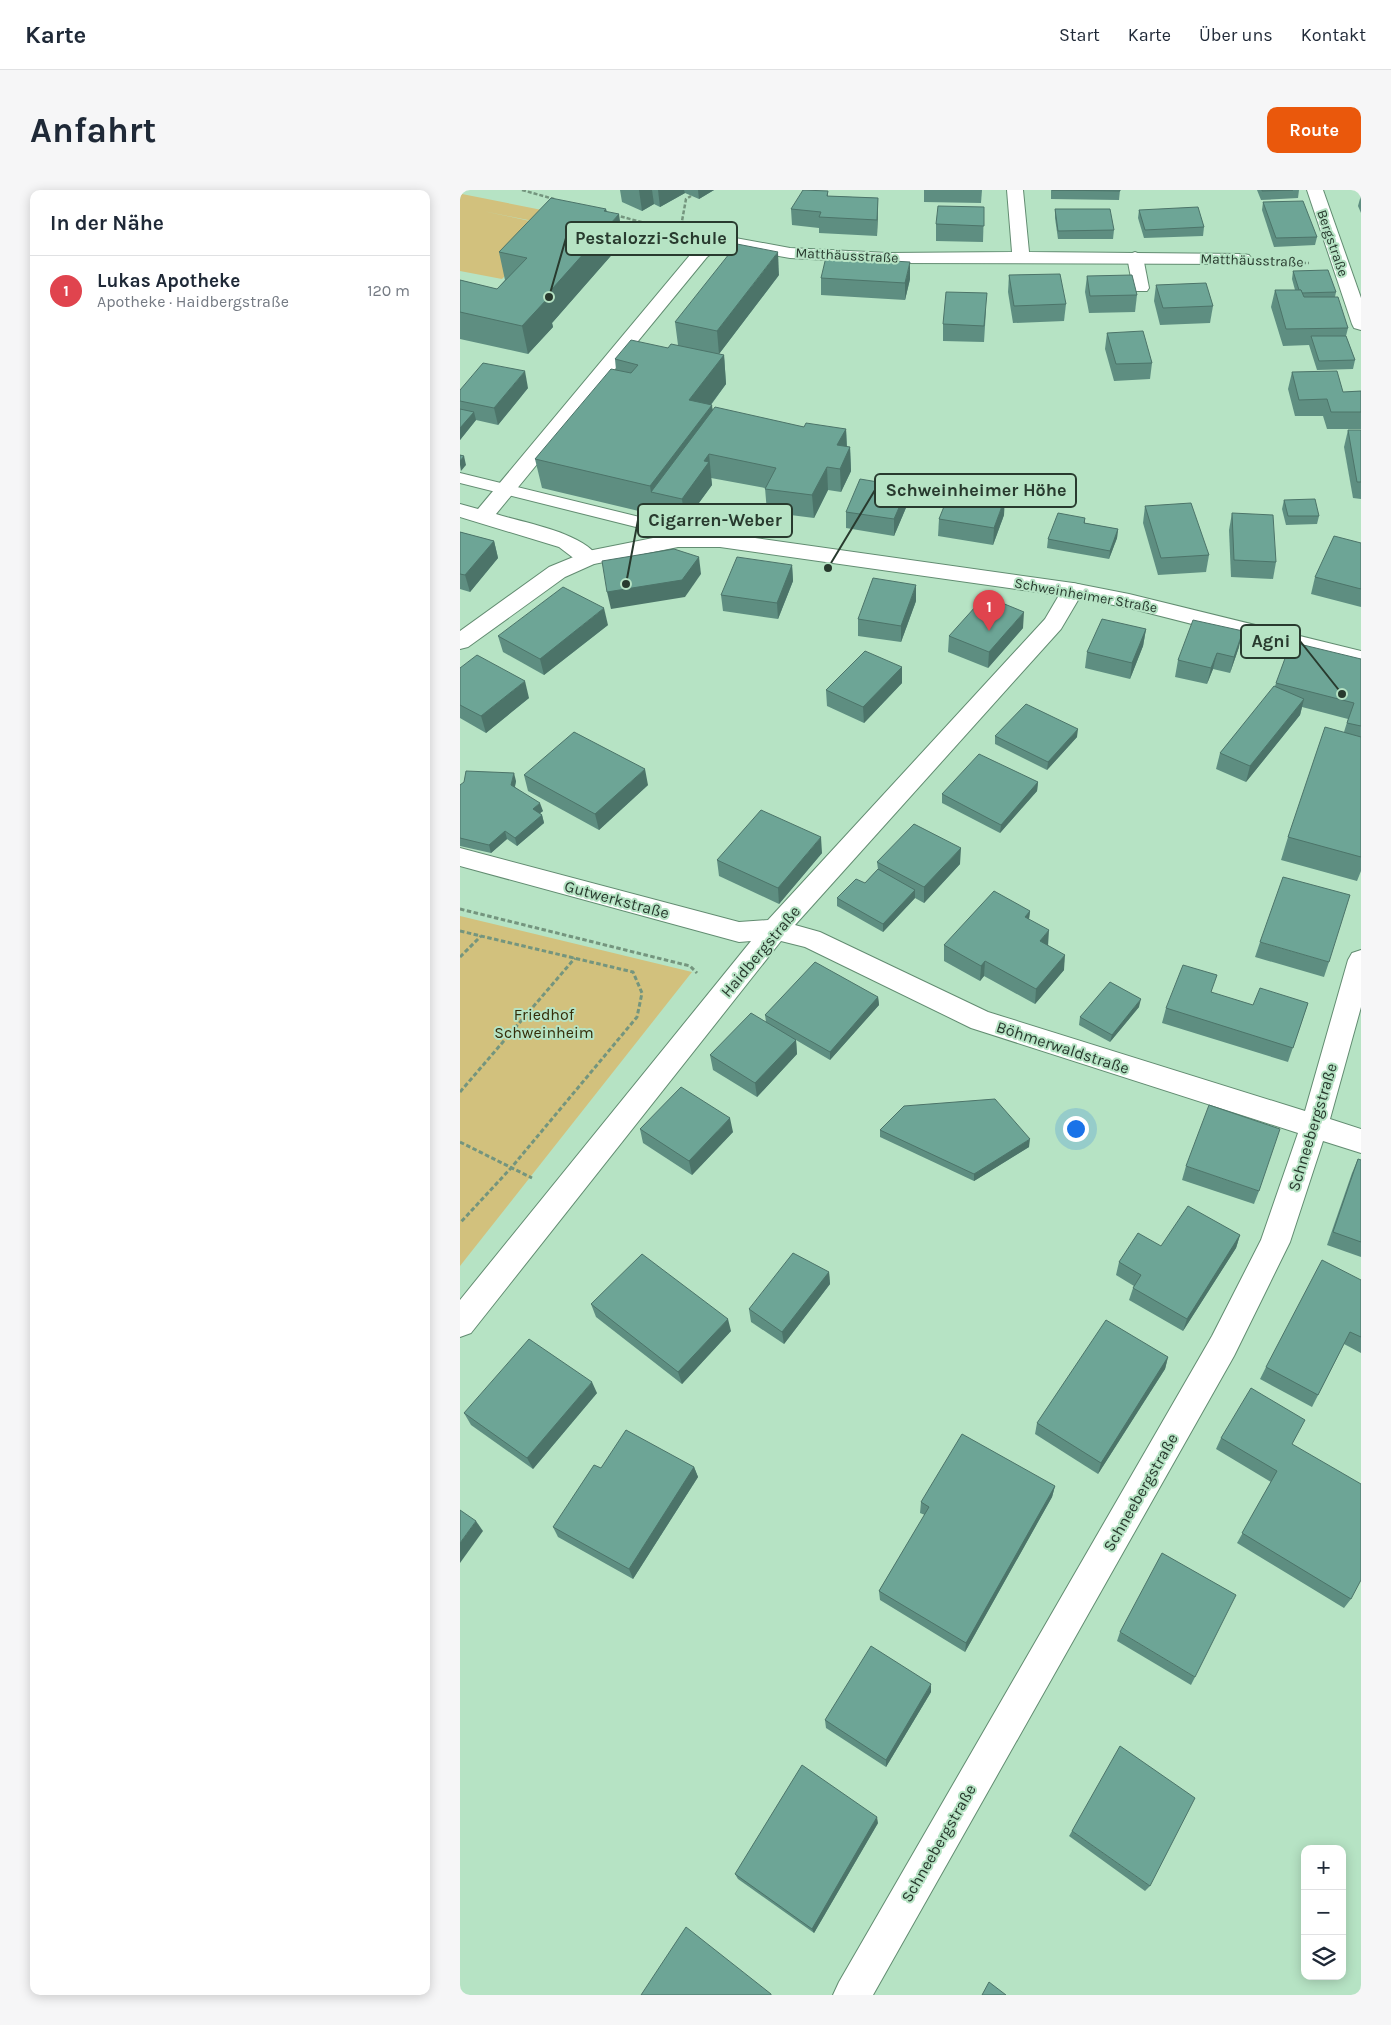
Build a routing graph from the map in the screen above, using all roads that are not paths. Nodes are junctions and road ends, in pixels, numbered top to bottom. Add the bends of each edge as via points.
1 (1015, 190) edge
2 (1315, 190) edge
3 (1021, 257) junction
4 (1136, 257) junction
5 (1244, 258) road end
6 (1141, 288) dead end
7 (1361, 324) edge
8 (460, 478) edge
9 (504, 490) junction
10 (460, 510) edge
11 (483, 516) junction
12 (678, 540) junction
13 (588, 558) junction
14 (1073, 590) junction
15 (460, 642) edge
16 (1361, 659) edge
17 (460, 857) edge
18 (775, 930) junction
19 (1361, 960) edge
20 (1314, 1127) junction
21 (1361, 1141) edge
22 (460, 1323) edge
23 (852, 1995) edge

1 - 3 street
2 - 7 street, Bergstraße
3 - 4 street, Matthäusstraße
3 - 9 street, Matthäusstraße via 878,258 790,252 719,240 701,253
4 - 5 street, Matthäusstraße
4 - 6 lane
8 - 9 lane
9 - 11 street
9 - 12 lane via 654,526
10 - 11 street
11 - 13 street via 566,542
12 - 13 street, Schweinheimer Straße
12 - 14 street, Schweinheimer Straße via 720,540
13 - 15 street, Schweinheimer Straße via 557,572
14 - 16 street, Schweinheimer Straße via 1129,600
14 - 18 street, Haidbergstraße via 1053,624
17 - 18 street, Gutwerkstraße via 739,932
18 - 20 street, Böhmerwaldstraße via 811,939 980,1020
18 - 22 street, Haidbergstraße
19 - 20 street, Schneebergstraße
20 - 21 street, Böhmerwaldstraße
20 - 23 street, Schneebergstraße via 1276,1242 1223,1346

